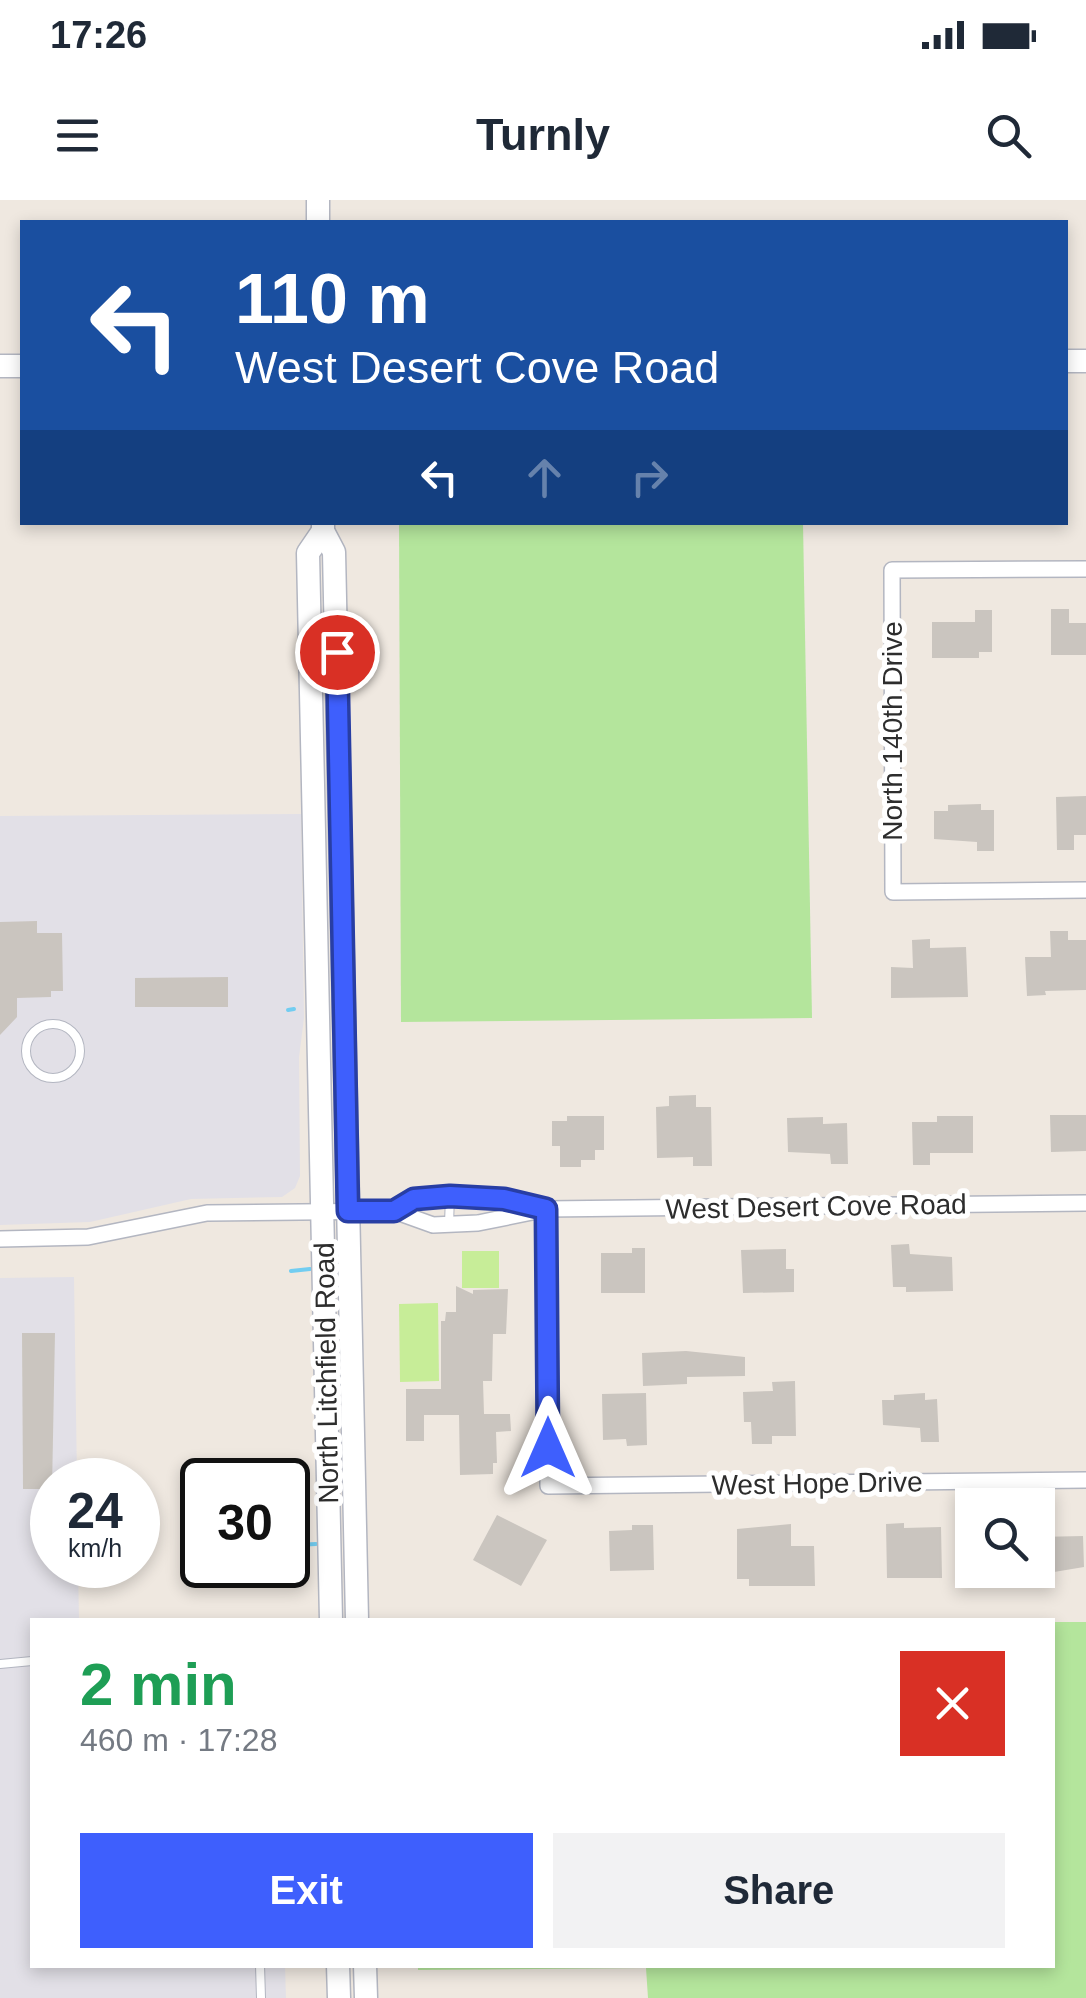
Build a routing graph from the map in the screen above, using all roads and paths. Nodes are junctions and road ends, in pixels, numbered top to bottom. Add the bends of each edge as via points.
1 (323, 527) edge
2 (1086, 568) edge
3 (1086, 890) edge
4 (315, 910) junction
5 (345, 990) junction
6 (39, 1074) joint
7 (450, 1196) junction
8 (1086, 1204) edge
9 (546, 1209) junction
10 (322, 1211) junction
11 (348, 1211) junction
12 (394, 1211) junction
13 (449, 1224) junction
14 (0, 1239) edge
15 (1086, 1480) edge
16 (331, 1618) edge
17 (358, 1618) edge
18 (30, 1661) edge
19 (0, 1664) edge
20 (260, 1968) edge
21 (338, 1968) edge
22 (365, 1968) edge
23 (260, 1998) edge
24 (339, 1998) edge
25 (366, 1998) edge

1 - 4 main road, North Litchfield Road via 308,554
1 - 5 main road, North Litchfield Road via 334,552
2 - 3 street, North 140th Drive via 892,570 893,892
4 - 5 main road via 330,922 333,975
4 - 10 main road, North Litchfield Road
5 - 11 main road, North Litchfield Road
6 - 6 lane via 64,1076 77,1064 80,1047 64,1026 32,1035 28,1060
7 - 9 street, West Desert Cove Road
7 - 12 street, West Desert Cove Road via 414,1199
7 - 13 lane
8 - 9 street, West Desert Cove Road
9 - 13 street, West Desert Cove Road
9 - 15 street, West Hope Drive via 548,1486
10 - 11 street, West Desert Cove Road
10 - 14 street, West Desert Cove Road via 195,1214 88,1237
10 - 16 main road, North Litchfield Road
11 - 12 street, West Desert Cove Road
11 - 17 main road, North Litchfield Road
12 - 13 street, West Desert Cove Road
18 - 19 lane
20 - 23 lane
21 - 24 main road
22 - 25 main road

